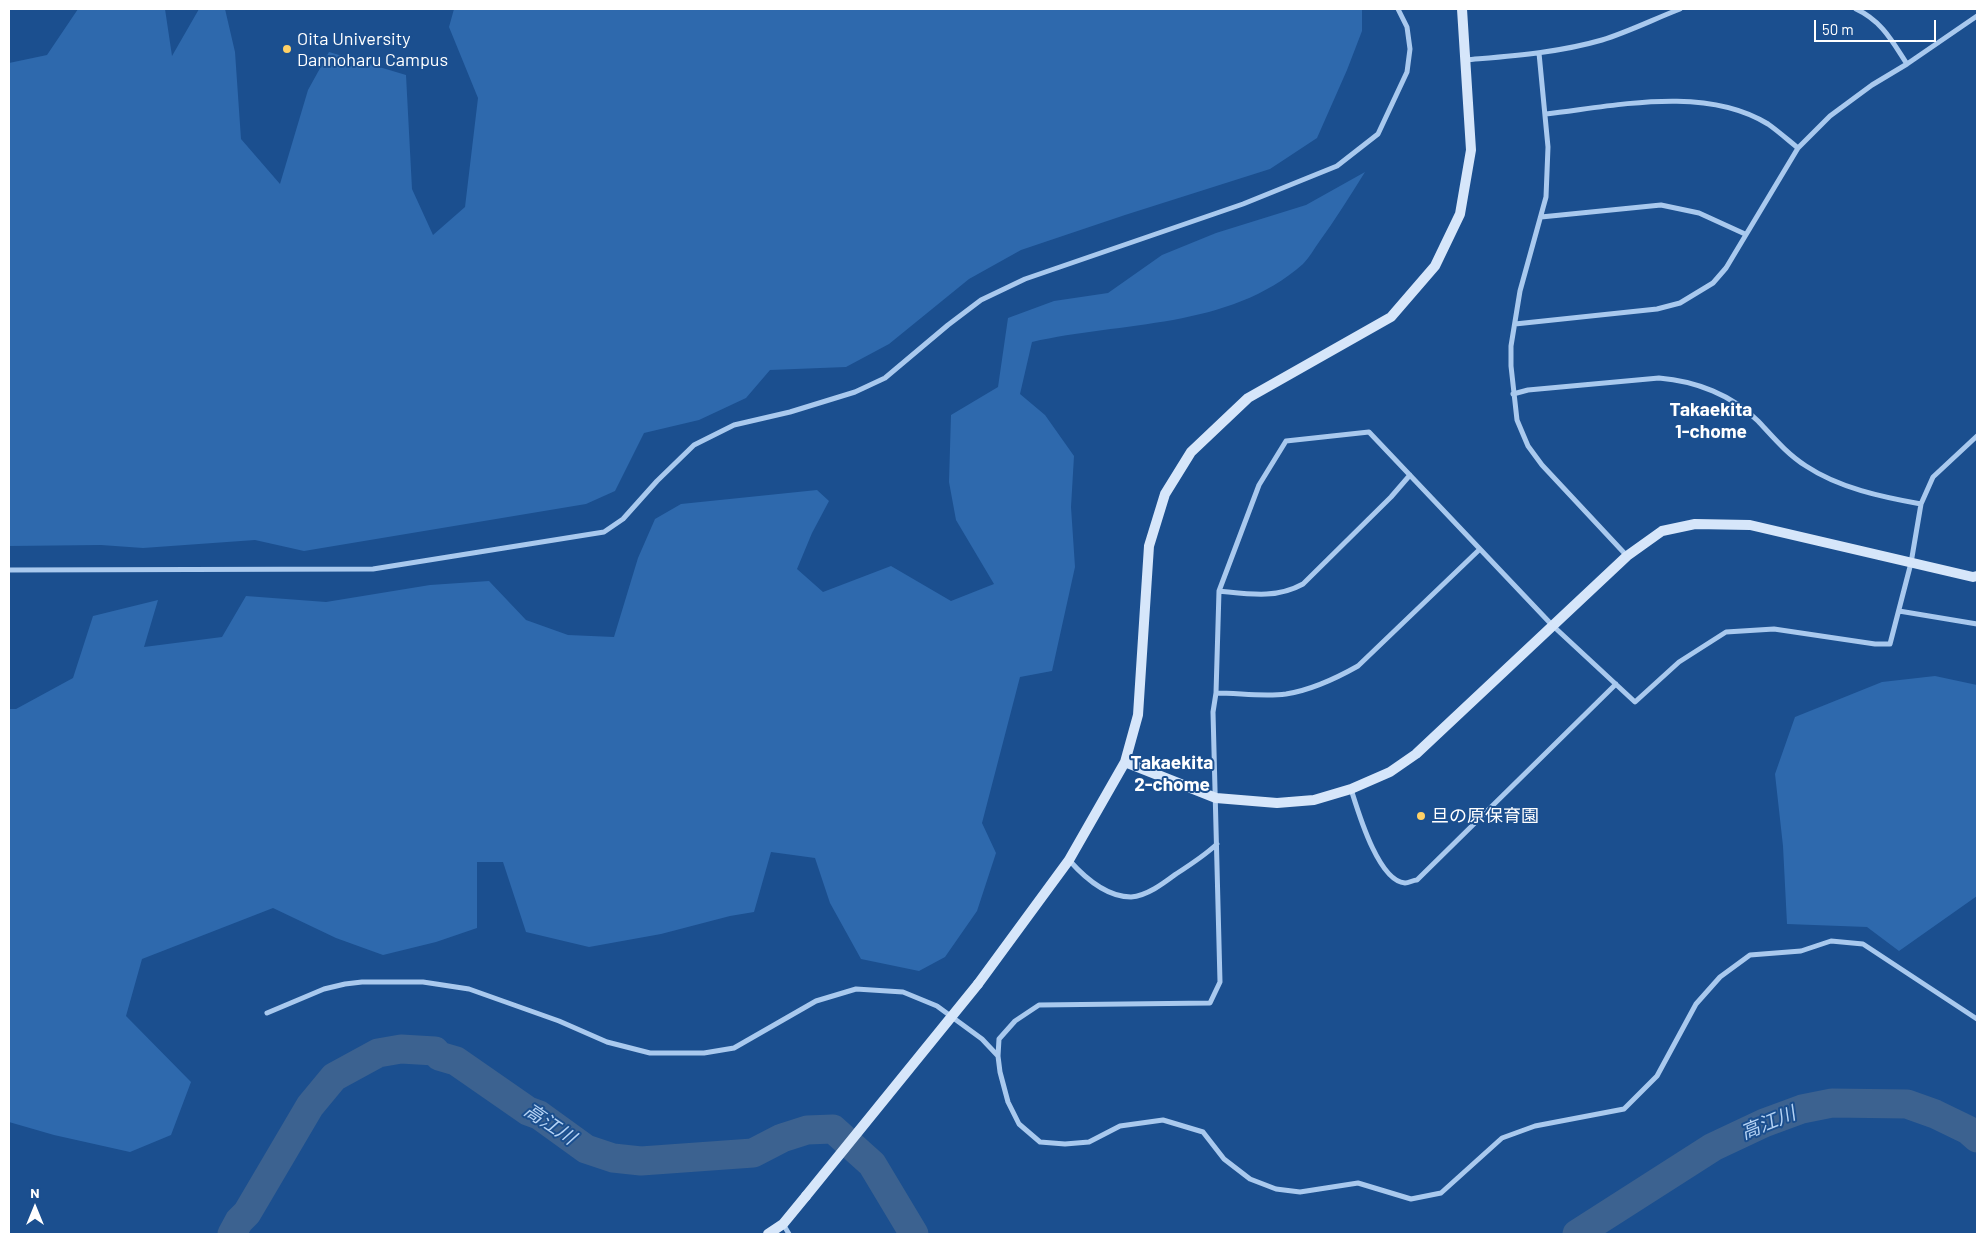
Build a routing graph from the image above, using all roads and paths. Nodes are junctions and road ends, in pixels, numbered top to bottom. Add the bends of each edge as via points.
1 (1398, 9) edge
2 (1462, 9) edge
3 (1680, 9) edge
4 (1856, 9) edge
5 (1977, 16) edge
6 (1539, 53) junction
7 (1464, 61) junction
8 (1907, 64) junction
9 (1546, 114) junction
10 (1798, 148) junction
11 (1541, 217) junction
12 (1744, 234) junction
13 (1515, 324) junction
14 (1513, 394) junction
15 (1977, 436) edge
16 (1410, 475) junction
17 (1921, 504) junction
18 (1480, 548) junction
19 (1628, 556) junction
20 (1911, 563) junction
21 (9, 570) edge
22 (1977, 576) edge
23 (1219, 591) junction
24 (1899, 611) junction
25 (1977, 624) edge
26 (1552, 625) junction
27 (1616, 684) junction
28 (1216, 693) junction
29 (1125, 762) junction
30 (1351, 789) junction
31 (1216, 798) junction
32 (1217, 844) junction
33 (1069, 860) junction
34 (267, 1013) dead end
35 (1977, 1019) edge
36 (998, 1056) junction
37 (783, 1224) junction
38 (768, 1234) edge
39 (789, 1234) edge

1 - 21 street via 1407,27 1410,49 1396,99 1378,134 1337,166 1243,204 1025,279 981,300 885,378 855,392 790,412 734,424 694,445 623,519 604,532 373,570
2 - 7 street
3 - 6 street via 1603,39
4 - 8 street via 1868,14 1882,27
5 - 8 street
6 - 7 street
6 - 9 street
7 - 29 street via 1471,150 1460,214 1435,266 1392,316 1248,398 1191,452 1165,494 1149,546 1138,715
8 - 10 street via 1830,116
9 - 10 street via 1664,101 1719,104 1768,124
9 - 11 street via 1548,169
10 - 12 street
11 - 12 street via 1661,205 1699,213
11 - 13 street via 1520,291
12 - 13 street via 1726,268 1713,283 1680,303 1657,309
13 - 14 street via 1511,346
14 - 17 street via 1659,378 1675,380 1730,398 1803,465 1827,479
14 - 19 street via 1528,446 1548,472
15 - 17 street via 1933,477
16 - 18 street
16 - 23 street via 1392,497 1303,584 1289,591 1271,594
16 - 23 street via 1369,432 1286,440 1259,485
17 - 20 street
18 - 26 street
18 - 28 street via 1358,666 1312,688 1286,694
19 - 20 street via 1662,531 1695,524 1721,524 1750,526
19 - 26 street
20 - 22 street
20 - 24 street
23 - 28 street
24 - 25 street
24 - 27 street via 1890,644 1774,629 1726,632 1679,662 1635,702
26 - 27 street
26 - 30 street via 1416,754 1390,772
27 - 30 street via 1417,880 1405,883 1393,878 1385,869 1369,839
28 - 31 street via 1213,712
29 - 31 street
29 - 33 street
30 - 31 street via 1314,800 1277,803
31 - 32 street
32 - 33 street via 1206,855 1158,886 1132,897 1114,894 1083,875
32 - 36 street via 1220,982 1210,1003 1039,1005 1015,1021 999,1039
33 - 37 street, bridge via 978,984
34 - 36 street via 344,984 424,982 469,989 559,1021 606,1042 650,1053 704,1053 734,1048 816,1002 856,989 904,992 937,1006 982,1039
35 - 36 street via 1863,944 1831,941 1801,951 1750,955 1720,977 1696,1004 1657,1076 1624,1109 1536,1126 1502,1138 1441,1193 1411,1199 1358,1182 1300,1192 1276,1189 1250,1179 1224,1159 1203,1132 1162,1120 1120,1126 1090,1142 1040,1142 1019,1124 1008,1102
37 - 38 street
37 - 39 street

